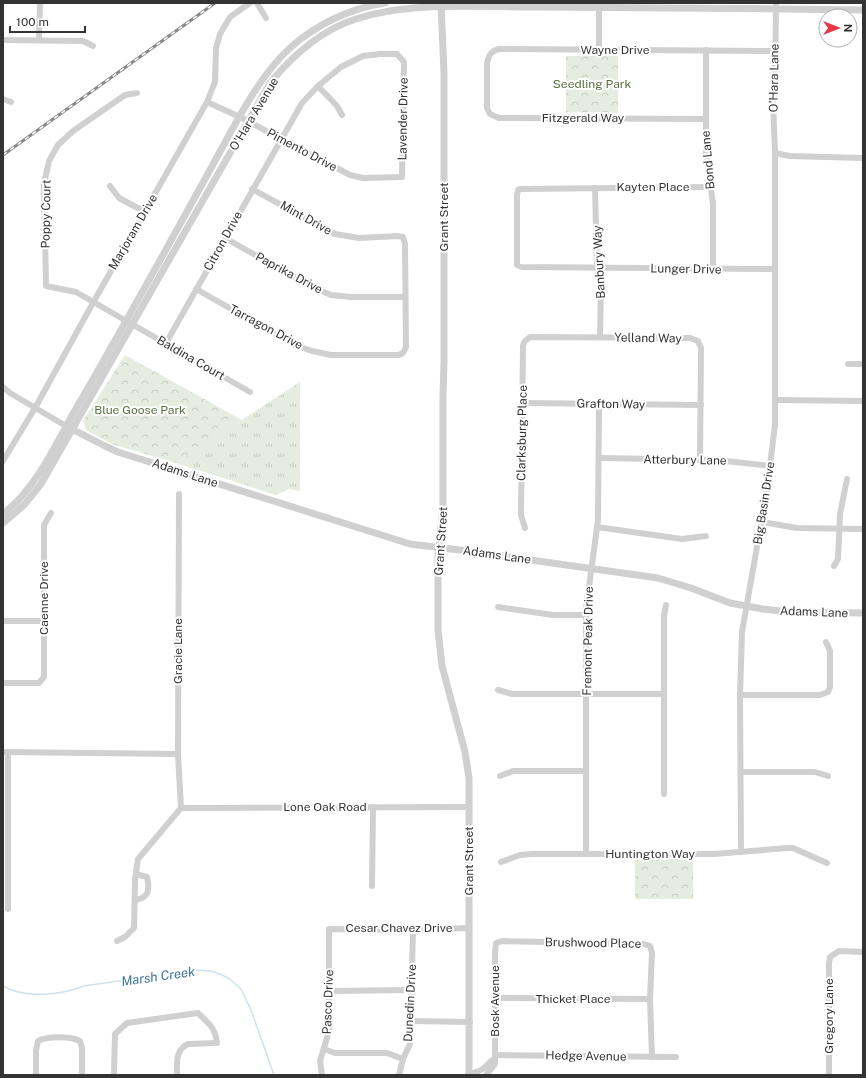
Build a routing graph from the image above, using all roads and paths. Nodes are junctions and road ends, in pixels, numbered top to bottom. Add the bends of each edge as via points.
1 (40, 3) edge
2 (250, 3) edge
3 (257, 3) edge
4 (385, 3) edge
5 (442, 5) edge
6 (599, 5) edge
7 (776, 6) edge
8 (863, 10) edge
9 (266, 18) dead end
10 (3, 40) edge
11 (39, 40) junction
12 (93, 46) dead end
13 (599, 50) junction
14 (706, 50) junction
15 (775, 51) junction
16 (404, 62) joint
17 (318, 86) junction
18 (487, 86) joint
19 (137, 92) dead end
20 (3, 99) edge
21 (11, 102) dead end
22 (208, 102) junction
23 (342, 115) dead end
24 (240, 117) junction
25 (705, 119) junction
26 (247, 122) junction
27 (280, 139) junction
28 (775, 153) junction
29 (863, 158) edge
30 (402, 177) joint
31 (110, 186) dead end
32 (710, 187) junction
33 (252, 188) junction
34 (596, 188) junction
35 (144, 212) junction
36 (225, 238) junction
37 (597, 268) junction
38 (776, 269) junction
39 (713, 270) junction
40 (46, 286) joint
41 (196, 289) junction
42 (405, 297) junction
43 (94, 301) junction
44 (130, 323) junction
45 (600, 337) junction
46 (526, 339) joint
47 (166, 344) junction
48 (848, 364) dead end
49 (863, 364) edge
50 (3, 387) edge
51 (250, 392) dead end
52 (776, 400) junction
53 (863, 401) edge
54 (522, 403) junction
55 (599, 404) junction
56 (701, 405) junction
57 (35, 408) junction
58 (69, 428) junction
59 (599, 458) junction
60 (700, 460) junction
61 (3, 461) edge
62 (770, 466) junction
63 (847, 479) dead end
64 (179, 494) dead end
65 (51, 513) dead end
66 (3, 514) edge
67 (762, 522) junction
68 (3, 523) edge
69 (597, 527) junction
70 (525, 528) dead end
71 (839, 529) junction
72 (863, 529) edge
73 (706, 536) dead end
74 (439, 547) junction
75 (834, 566) dead end
76 (591, 569) junction
77 (666, 605) dead end
78 (747, 606) junction
79 (498, 607) dead end
80 (861, 613) edge
81 (586, 615) junction
82 (3, 621) edge
83 (45, 621) junction
84 (826, 642) dead end
85 (3, 683) edge
86 (498, 690) dead end
87 (586, 694) junction
88 (664, 694) junction
89 (740, 695) junction
90 (6, 752) edge
91 (178, 754) junction
92 (586, 771) junction
93 (740, 772) junction
94 (500, 776) dead end
95 (828, 776) dead end
96 (664, 794) dead end
97 (372, 807) junction
98 (469, 807) junction
99 (180, 808) junction
100 (741, 852) junction
101 (586, 854) junction
102 (501, 862) dead end
103 (826, 863) dead end
104 (136, 874) junction
105 (372, 886) dead end
106 (135, 900) junction
107 (8, 909) dead end
108 (469, 928) junction
109 (329, 929) joint
110 (413, 930) junction
111 (117, 941) dead end
112 (496, 943) joint
113 (863, 952) edge
114 (412, 990) junction
115 (329, 991) junction
116 (495, 998) junction
117 (650, 999) junction
118 (411, 1022) junction
119 (470, 1022) junction
120 (324, 1049) junction
121 (495, 1057) junction
122 (652, 1057) junction
123 (676, 1057) dead end
124 (403, 1059) junction
125 (36, 1075) edge
126 (82, 1075) edge
127 (114, 1075) edge
128 (177, 1075) edge
129 (322, 1075) edge
130 (399, 1075) edge
131 (469, 1075) edge
132 (486, 1075) edge
133 (829, 1075) edge

1 - 11 street
2 - 22 street, Marjoram Drive via 230,17 220,34 216,48 215,82
3 - 9 street
4 - 24 street, O'Hara Avenue via 367,6 339,17 313,30 296,43 265,75
5 - 6 street, O'Hara Avenue
5 - 26 street, O'Hara Avenue via 379,12 354,19 328,31 285,65 270,83
5 - 74 street, Grant Street via 444,363 443,508
6 - 7 street, O'Hara Avenue
6 - 13 street
7 - 8 street, O'Hara Avenue
7 - 15 street, O'Hara Lane
10 - 11 street
11 - 12 street via 82,41
13 - 14 street, Wayne Drive
13 - 18 street, Wayne Drive via 499,49 489,56
14 - 15 street, Wayne Drive
14 - 25 street, Bond Lane
15 - 28 street, O'Hara Lane
16 - 17 street, Citron Drive via 397,54 363,56 341,67
16 - 30 street, Lavender Drive
17 - 23 street
17 - 27 street, Citron Drive via 302,103
18 - 25 street, Fitzgerald Way via 487,108 490,114 499,118
19 - 40 street, Poppy Court via 125,95 73,131 58,145 49,161 44,184
20 - 21 street
22 - 24 street, Pimento Drive
22 - 35 street, Marjoram Drive
24 - 26 street, Pimento Drive
24 - 44 street, O'Hara Avenue
25 - 32 street, Bond Lane
26 - 27 street, Pimento Drive
26 - 44 street, O'Hara Avenue
27 - 30 street, Pimento Drive via 350,175 363,178
27 - 33 street, Citron Drive
28 - 29 street via 790,156
28 - 38 street, Big Basin Drive
31 - 35 street via 119,198
32 - 34 street, Kayten Place
32 - 39 street, Bond Lane via 713,204
33 - 36 street, Citron Drive
33 - 42 street, Mint Drive via 335,234 359,238 402,237 405,244
34 - 37 street, Banbury Way
34 - 37 street, Kayten Place via 518,190 517,265 522,268
35 - 43 street, Marjoram Drive
36 - 41 street, Citron Drive
36 - 42 street, Paprika Drive via 314,288 331,294
37 - 39 street, Lunger Drive
37 - 45 street, Banbury Way via 601,287
38 - 39 street, Lunger Drive
38 - 52 street, Big Basin Drive
40 - 43 street, Baldina Court via 76,292
41 - 42 street, Tarragon Drive via 295,344 331,355 399,355 404,352
41 - 47 street, Citron Drive
43 - 44 street, Baldina Court
43 - 57 street, Marjoram Drive
44 - 47 street, Baldina Court
44 - 58 street, O'Hara Avenue
45 - 46 street, Yelland Way via 533,336
45 - 56 street, Yelland Way via 690,338 698,341 701,348
46 - 54 street, Clarksburg Place via 522,346
47 - 51 street, Baldina Court
48 - 49 street
50 - 57 street
52 - 53 street
52 - 62 street, Big Basin Drive
54 - 55 street, Grafton Way
54 - 70 street, Clarksburg Place via 521,515
55 - 56 street, Grafton Way
55 - 59 street, Fremont Peak Drive
56 - 60 street, Yelland Way
57 - 58 street
57 - 61 street, Marjoram Drive
58 - 66 street, O'Hara Avenue via 27,491
58 - 68 street, O'Hara Avenue via 41,484 24,505
58 - 74 street, Adams Lane via 130,456 397,540
59 - 60 street, Atterbury Lane
59 - 69 street, Fremont Peak Drive
60 - 62 street, Atterbury Lane
62 - 67 street, Big Basin Drive
63 - 71 street
64 - 91 street, Gracie Lane
65 - 83 street, Caenne Drive via 44,525
67 - 71 street via 788,527
67 - 78 street, Big Basin Drive
69 - 73 street via 682,539
69 - 76 street, Fremont Peak Drive
71 - 72 street
71 - 75 street via 838,559
74 - 76 street, Adams Lane
74 - 98 street, Grant Street via 439,648 465,752 469,778
76 - 78 street, Adams Lane via 658,578 718,599
76 - 81 street, Fremont Peak Drive
77 - 88 street
78 - 80 street, Adams Lane via 789,612
78 - 89 street, Big Basin Drive via 742,632
79 - 81 street via 552,615
81 - 87 street, Fremont Peak Drive
82 - 83 street
83 - 85 street, Caenne Drive via 44,677 39,683
84 - 89 street via 830,651 828,692 820,695
86 - 87 street via 512,694
87 - 88 street
87 - 92 street, Fremont Peak Drive
88 - 96 street
89 - 93 street, Big Basin Drive
90 - 91 street
90 - 107 street
91 - 99 street, Gracie Lane
92 - 94 street via 513,771
92 - 101 street, Fremont Peak Drive
93 - 95 street via 815,772
93 - 100 street, Big Basin Drive
97 - 98 street, Lone Oak Road
97 - 99 street, Lone Oak Road
97 - 105 street
98 - 108 street, Grant Street
99 - 104 street via 138,859
100 - 101 street, Huntington Way
100 - 103 street, Huntington Way via 793,848
101 - 102 street, Huntington Way via 520,855
104 - 106 street
104 - 106 street via 147,878 149,891 142,899
106 - 111 street via 134,928
108 - 110 street, Cesar Chavez Drive
108 - 119 street, Grant Street
109 - 110 street, Cesar Chavez Drive
109 - 115 street, Pasco Drive
110 - 114 street, Dunedin Drive
112 - 116 street, Bosk Avenue
112 - 117 street, Brushwood Place via 502,941 650,946
113 - 133 street, Gregory Lane via 839,951 830,957
114 - 115 street
114 - 118 street, Dunedin Drive
115 - 120 street, Pasco Drive via 329,1031
116 - 117 street, Thicket Place
116 - 121 street, Bosk Avenue
117 - 122 street, Brushwood Place
118 - 119 street
118 - 124 street, Dunedin Drive via 410,1044
119 - 131 street, Grant Street
120 - 124 street via 335,1053 387,1053
120 - 129 street, Pasco Drive via 320,1061
121 - 122 street, Hedge Avenue
121 - 131 street via 483,1069
121 - 132 street, Bosk Avenue via 495,1064
122 - 123 street, Hedge Avenue
124 - 130 street, Dunedin Drive
125 - 126 street via 38,1041 43,1038 74,1038 80,1041 82,1048
127 - 128 street via 115,1034 127,1022 198,1013 214,1028 217,1043 184,1045 178,1052

